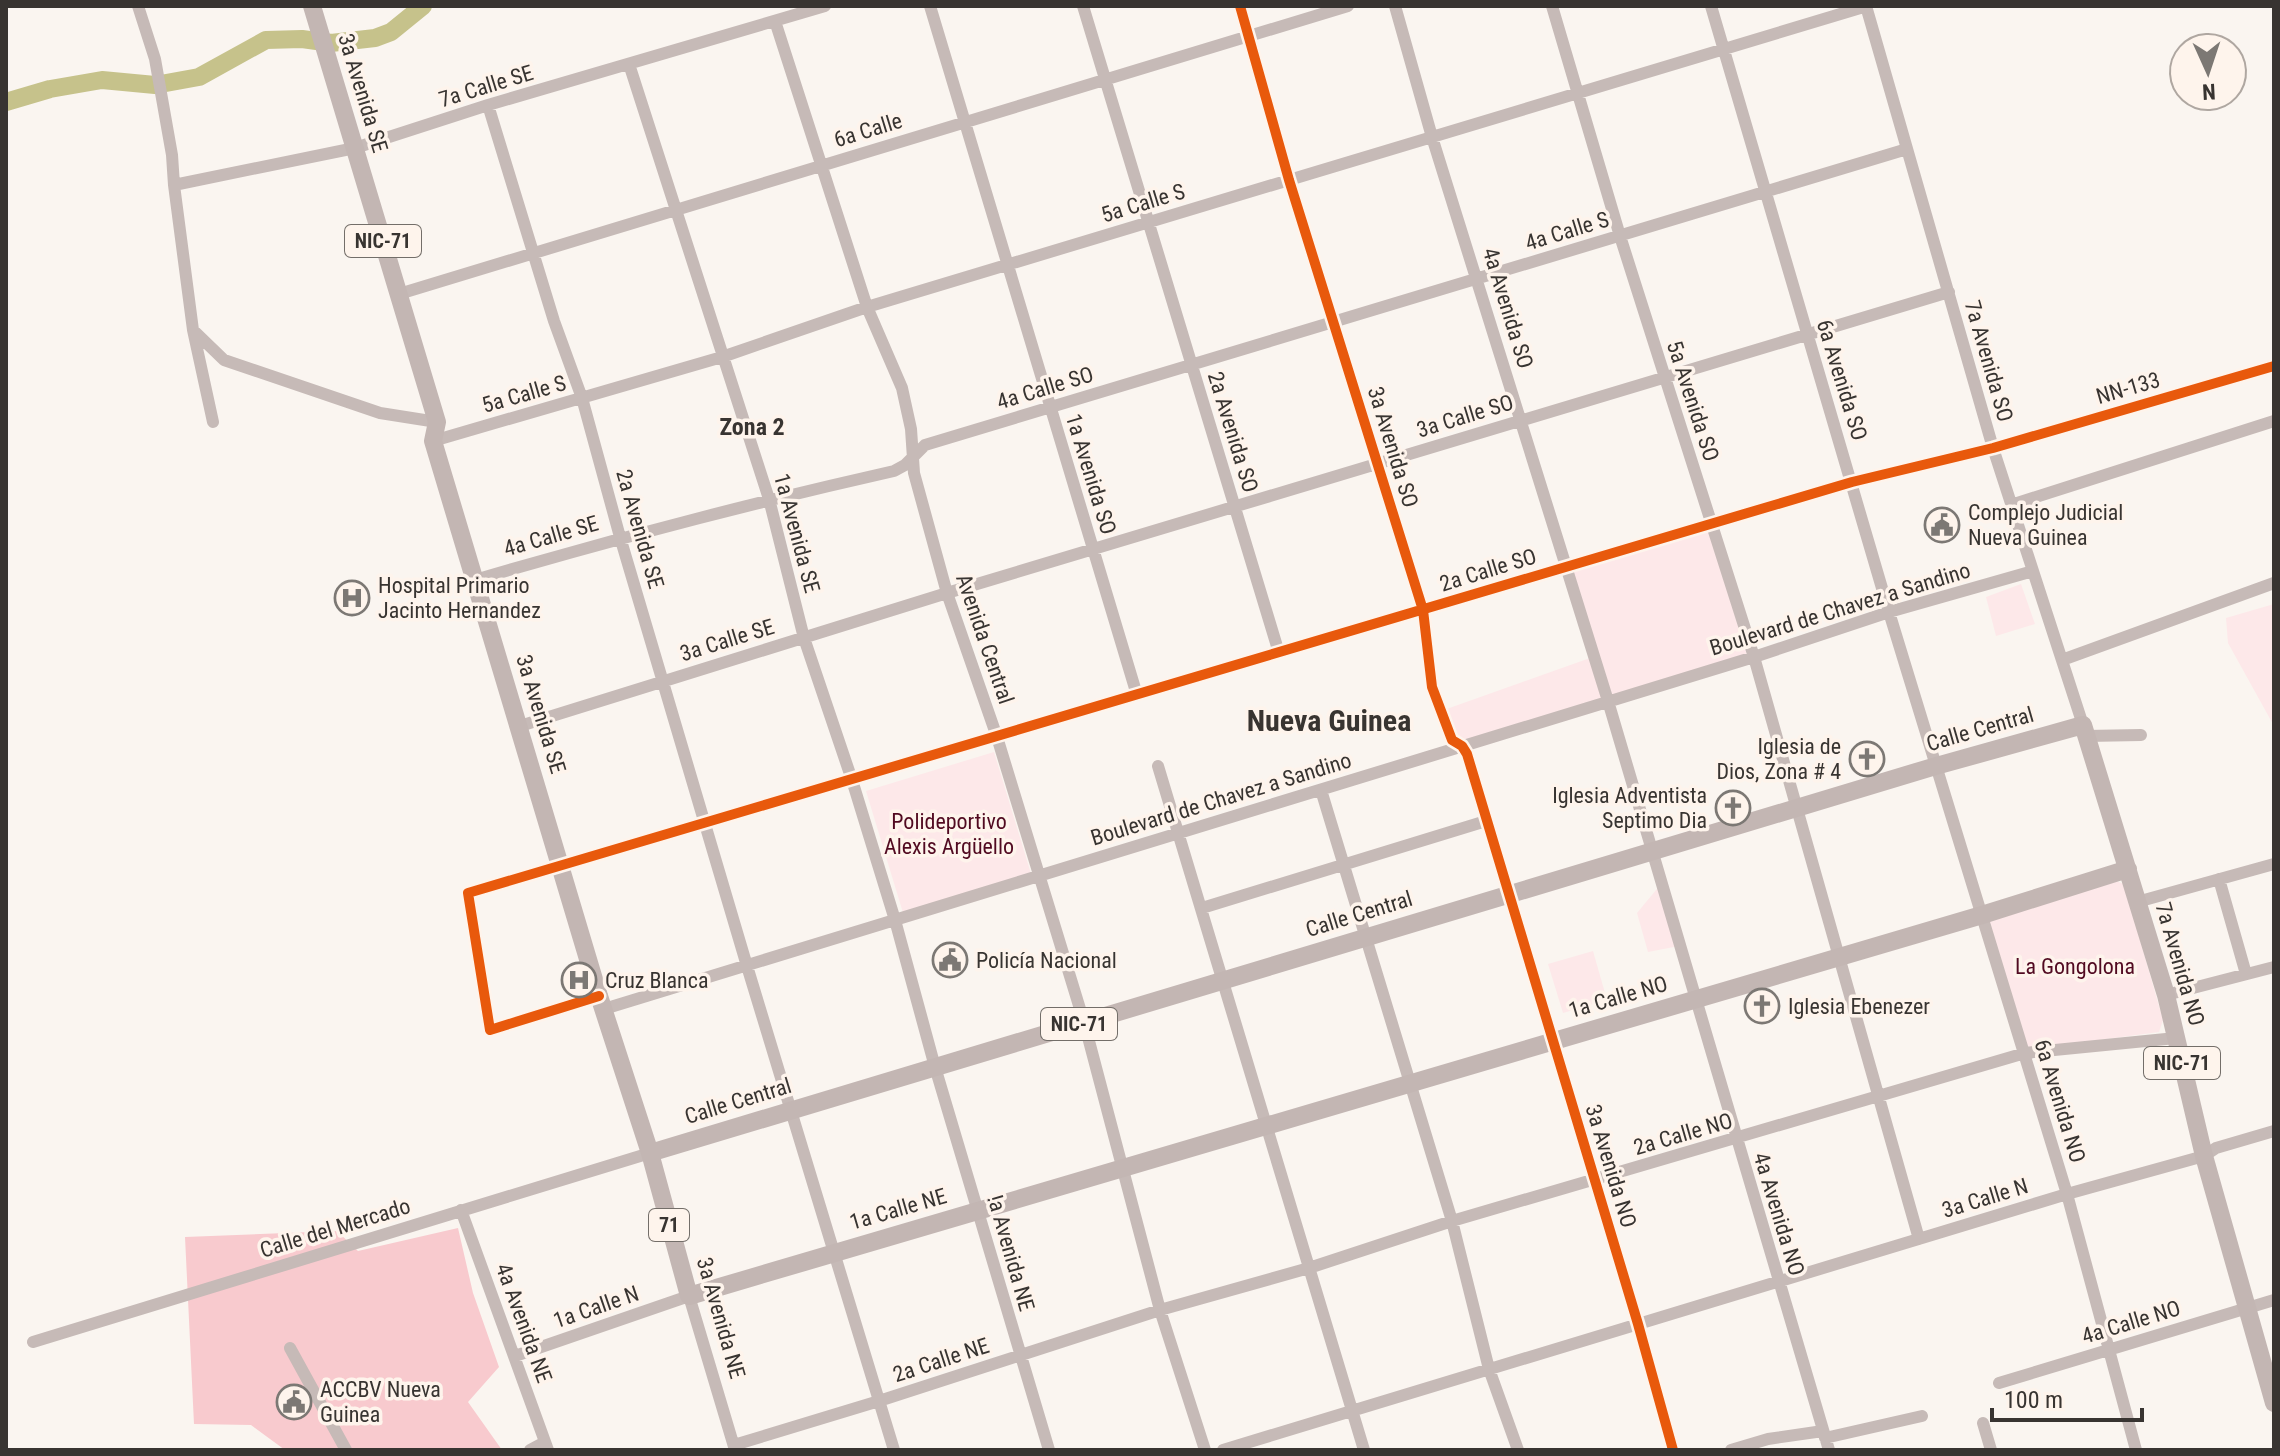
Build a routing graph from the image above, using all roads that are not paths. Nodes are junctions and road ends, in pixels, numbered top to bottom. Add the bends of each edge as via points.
1 (138, 6) edge
2 (825, 6) edge
3 (930, 6) edge
4 (1083, 6) edge
5 (1240, 6) edge
6 (1348, 6) edge
7 (1395, 6) edge
8 (1552, 6) edge
9 (1711, 6) edge
10 (1866, 6) edge
11 (313, 9) edge
12 (775, 21) junction
13 (1249, 36) junction
14 (1723, 49) junction
15 (629, 64) junction
16 (1105, 79) junction
17 (1576, 94) junction
18 (488, 105) junction
19 (965, 122) junction
20 (1432, 137) junction
21 (355, 148) junction
22 (1907, 149) junction
23 (820, 165) junction
24 (1289, 180) junction
25 (174, 185) junction
26 (1765, 192) junction
27 (676, 210) junction
28 (1149, 222) junction
29 (1620, 236) junction
30 (534, 253) junction
31 (1008, 265) junction
32 (1478, 278) junction
33 (1949, 292) junction
34 (399, 294) junction
35 (867, 307) junction
36 (1334, 322) junction
37 (193, 330) junction
38 (1807, 334) junction
39 (722, 357) junction
40 (1192, 365) junction
41 (2274, 366) edge
42 (1665, 377) junction
43 (582, 398) junction
44 (1050, 407) junction
45 (1522, 420) junction
46 (2274, 421) edge
47 (213, 422) dead end
48 (437, 422) junction
49 (433, 441) junction
50 (1993, 448) junction
51 (914, 455) junction
52 (1377, 464) junction
53 (1852, 482) junction
54 (769, 499) junction
55 (2011, 505) junction
56 (1235, 507) junction
57 (1712, 524) junction
58 (620, 537) junction
59 (1093, 549) junction
60 (1567, 567) junction
61 (2033, 571) junction
62 (475, 580) junction
63 (2274, 583) edge
64 (947, 593) junction
65 (1423, 610) junction
66 (1889, 612) junction
67 (804, 638) junction
68 (1279, 653) junction
69 (1754, 657) junction
70 (2062, 660) junction
71 (664, 681) junction
72 (1137, 695) junction
73 (1608, 701) junction
74 (520, 726) junction
75 (2085, 730) junction
76 (2141, 735) dead end
77 (997, 737) junction
78 (1462, 746) junction
79 (1158, 766) dead end
80 (1936, 766) junction
81 (852, 780) junction
82 (1321, 790) junction
83 (1796, 808) junction
84 (1486, 821) junction
85 (705, 824) junction
86 (1179, 833) junction
87 (1651, 852) junction
88 (2274, 864) edge
89 (1344, 865) junction
90 (562, 866) junction
91 (2128, 869) junction
92 (1039, 876) junction
93 (2219, 879) junction
94 (1508, 895) junction
95 (2137, 902) junction
96 (1202, 908) junction
97 (1982, 915) junction
98 (895, 920) junction
99 (1366, 937) junction
100 (1837, 957) junction
101 (747, 966) junction
102 (2274, 967) edge
103 (2246, 974) junction
104 (1223, 980) junction
105 (2166, 995) junction
106 (1695, 999) junction
107 (602, 1003) junction
108 (1084, 1022) junction
109 (2176, 1038) junction
110 (1552, 1041) junction
111 (2025, 1053) junction
112 (935, 1067) junction
113 (1410, 1083) junction
114 (1879, 1097) junction
115 (792, 1110) junction
116 (1266, 1125) junction
117 (2274, 1131) edge
118 (1736, 1139) junction
119 (650, 1153) junction
120 (2204, 1156) junction
121 (1121, 1168) junction
122 (1594, 1180) junction
123 (2067, 1194) junction
124 (461, 1210) junction
125 (978, 1211) junction
126 (1452, 1221) junction
127 (1919, 1239) junction
128 (835, 1253) junction
129 (1309, 1268) junction
130 (1779, 1282) junction
131 (689, 1296) junction
132 (2274, 1300) edge
133 (2247, 1308) junction
134 (1160, 1310) junction
135 (1638, 1324) junction
136 (33, 1342) dead end
137 (290, 1348) dead end
138 (2108, 1349) junction
139 (1020, 1355) junction
140 (515, 1356) junction
141 (1489, 1369) junction
142 (1999, 1383) dead end
143 (879, 1401) junction
144 (2274, 1403) edge
145 (1352, 1411) junction
146 (1922, 1416) dead end
147 (1983, 1423) dead end
148 (1826, 1440) edge
149 (546, 1446) edge
150 (735, 1447) edge
151 (346, 1450) edge
152 (530, 1450) edge
153 (894, 1450) edge
154 (1049, 1450) edge
155 (1205, 1450) edge
156 (1223, 1450) edge
157 (1364, 1450) edge
158 (1518, 1450) edge
159 (1673, 1450) edge
160 (1731, 1450) edge
161 (1991, 1450) edge
162 (2136, 1450) edge

1 - 25 street via 155,59
2 - 12 street, 7a Calle SE
3 - 19 street, 1a Avenida SO
4 - 16 street, 2a Avenida SO
5 - 13 street, 3a Avenida SO
6 - 13 street, 6a Calle
7 - 20 street, 4a Avenida SO
8 - 17 street, 5a Avenida SO
9 - 14 street, 6a Avenida SO
10 - 14 street, 5a Calle S
10 - 22 street, 7a Avenida SO
11 - 21 highway, 3a Avenida SE / NIC-71
12 - 15 street, 7a Calle SE
12 - 23 street, Avenida Central
13 - 16 street, 6a Calle
13 - 24 street, 3a Avenida SO
14 - 17 street, 5a Calle S
14 - 26 street, 6a Avenida SO
15 - 18 street, 7a Calle SE
15 - 27 street, 1a Avenida SE
16 - 19 street, 6a Calle
16 - 28 street, 2a Avenida SO
17 - 20 street, 5a Calle S
17 - 29 street, 5a Avenida SO
18 - 21 street, 7a Calle SE
18 - 30 street, 2a Avenida SE
19 - 23 street, 6a Calle
19 - 31 street, 1a Avenida SO
20 - 24 street, 5a Calle S
20 - 32 street, 4a Avenida SO
21 - 25 street, 7a Calle SE
21 - 34 highway, 3a Avenida SE / NIC-71
22 - 26 street, 4a Calle S
22 - 33 street, 7a Avenida SO
23 - 27 street, 6a Calle
23 - 35 street, Avenida Central
24 - 28 street, 5a Calle S
24 - 36 street, 3a Avenida SO
25 - 37 street
26 - 29 street, 4a Calle S
26 - 38 street, 6a Avenida SO
27 - 30 street, 6a Calle
27 - 39 street, 1a Avenida SE
28 - 31 street, 5a Calle S
28 - 40 street, 2a Avenida SO
29 - 32 street, 4a Calle S
29 - 42 street, 5a Avenida SO
30 - 34 street, 6a Calle
30 - 43 street, 2a Avenida SE
31 - 35 street, 5a Calle S
31 - 44 street, 1a Avenida SO
32 - 36 street, 4a Calle S
32 - 45 street, 4a Avenida SO
33 - 38 street, 3a Calle SO
33 - 50 street, 7a Avenida SO
34 - 48 highway, 3a Avenida SE / NIC-71
35 - 39 street, 5a Calle S
35 - 51 street, Avenida Central via 902,388
36 - 40 street, 4a Calle S
36 - 52 street, 3a Avenida SO
37 - 47 street
37 - 48 street via 224,360 380,413
38 - 42 street, 3a Calle SO
38 - 53 street, 6a Avenida SO
39 - 43 street, 5a Calle S
39 - 54 street, 1a Avenida SE
40 - 44 street, 4a Calle SO
40 - 56 street, 2a Avenida SO
41 - 50 street, NN-133 / NN-133
42 - 45 street, 3a Calle SO
42 - 57 street, 5a Avenida SO
43 - 49 street, 5a Calle S
43 - 58 street, 2a Avenida SE
44 - 51 street, 4a Calle SO via 925,445
44 - 59 street, 1a Avenida SO
45 - 52 street, 3a Calle SO
45 - 60 street, 4a Avenida SO
46 - 55 street
48 - 49 highway, 3a Avenida SE / NIC-71
49 - 62 highway, 3a Avenida SE / NIC-71
50 - 53 street, 2a Calle SO
50 - 55 street, 7a Avenida SO
51 - 54 street, 4a Calle SE via 894,471
51 - 64 street, Avenida Central via 914,473
52 - 56 street, 3a Calle SO
52 - 65 street, 3a Avenida SO
53 - 57 street, 2a Calle SO
53 - 66 street, 6a Avenida SO
54 - 58 street, 4a Calle SE
54 - 67 street, 1a Avenida SE
55 - 61 street, 7a Avenida SO
56 - 59 street, 3a Calle SO
56 - 68 street, 2a Avenida SO
57 - 60 street, 2a Calle SO
57 - 69 street, 5a Avenida SO
58 - 62 street, 4a Calle SE
58 - 71 street, 2a Avenida SE
59 - 64 street, 3a Calle SO
59 - 72 street, 1a Avenida SO
60 - 65 street, 2a Calle SO
60 - 73 street, 4a Avenida SO
61 - 66 street, Boulevard de Chavez a Sandino
61 - 70 street, 7a Avenida SO
62 - 74 highway, 3a Avenida SE / NIC-71
63 - 70 street
64 - 67 street, 3a Calle SE
64 - 77 street, Avenida Central
65 - 68 street, 2a Calle SO
65 - 78 street, 3a Avenida SO via 1432,687 1452,740
66 - 69 street, Boulevard de Chavez a Sandino
66 - 80 street, 6a Avenida SO
67 - 71 street, 3a Calle SE
67 - 81 street, 1a Avenida SE
68 - 72 street, 2a Calle SO
69 - 73 street, Boulevard de Chavez a Sandino
69 - 83 street, 5a Avenida SO
70 - 75 street, 7a Avenida SO
71 - 74 street, 3a Calle SE
71 - 85 street, 2a Avenida SE
72 - 77 street, 2a Calle SO
73 - 78 street, Boulevard de Chavez a Sandino
73 - 87 street, 4a Avenida SO
74 - 90 highway, 3a Avenida SE / NIC-71
75 - 76 street
75 - 80 highway, Calle Central / NIC-71
75 - 91 highway, 7a Avenida NO / NIC-71
77 - 81 street, 2a Calle SO
77 - 92 street, Avenida Central
78 - 82 street, Boulevard de Chavez a Sandino
78 - 84 street, 3a Avenida SO
79 - 86 street
80 - 83 highway, Calle Central / NIC-71
80 - 97 street, 6a Avenida NO
81 - 85 street, 2a Calle SO
81 - 98 street, 1a Avenida SE
82 - 86 street, Boulevard de Chavez a Sandino
82 - 89 street
83 - 87 highway, Calle Central / NIC-71
83 - 100 street, 5a Avenida SO
84 - 89 street
84 - 94 street, 3a Avenida SO
85 - 90 street, 2a Calle SO
85 - 101 street, 2a Avenida SE
86 - 92 street, Boulevard de Chavez a Sandino
86 - 96 street
87 - 94 highway, Calle Central / NIC-71
87 - 106 street, 4a Avenida NO
88 - 93 street
89 - 96 street
89 - 99 street
90 - 107 highway, 3a Avenida SE / NIC-71
90 - 107 street, Boulevard de Chavez a Sandino via 468,893 490,1030
91 - 95 highway, 7a Avenida NO / NIC-71
91 - 97 highway, 1a Calle NO
92 - 98 street, Boulevard de Chavez a Sandino
92 - 108 street, Avenida Central
93 - 95 street
93 - 103 street
94 - 99 highway, Calle Central / NIC-71
94 - 110 street, 3a Avenida NO
95 - 105 highway, 7a Avenida NO / NIC-71
96 - 104 street
97 - 100 highway, 1a Calle NO
97 - 111 street, 6a Avenida NO
98 - 101 street, Boulevard de Chavez a Sandino
98 - 112 street, !a Avenida NE
99 - 104 highway, Calle Central / NIC-71
99 - 113 street
100 - 106 highway, 1a Calle NO
100 - 114 street, 5a Avenida SO
101 - 107 street, Boulevard de Chavez a Sandino
101 - 115 street, 2a Avenida SE
102 - 103 street
103 - 105 street
104 - 108 highway, Calle Central / NIC-71
104 - 116 street
105 - 109 highway, 7a Avenida NO / NIC-71
106 - 110 highway, 1a Calle NO
106 - 118 street, 4a Avenida NO
107 - 119 highway, 3a Avenida SE / NIC-71
108 - 112 highway, Calle Central / NIC-71
108 - 121 street, Avenida Central
109 - 111 street, 2a Calle NO
109 - 120 highway, 7a Avenida NO / NIC-71
110 - 113 highway, 1a Calle NO
110 - 122 street, 3a Avenida NO
111 - 114 street, 2a Calle NO
111 - 123 street, 6a Avenida NO
112 - 115 highway, Calle Central / NIC-71
112 - 125 street, !a Avenida NE
113 - 116 highway, 1a Calle NO
113 - 126 street
114 - 118 street, 2a Calle NO
114 - 127 street, 5a Avenida SO
115 - 119 highway, Calle Central / NIC-71
115 - 128 street, 2a Avenida SE
116 - 121 highway, 1a Calle NO
116 - 129 street
117 - 120 street, 3a Calle N
118 - 122 street, 2a Calle NO
118 - 130 street, 4a Avenida NO
119 - 124 street, Calle del Mercado
119 - 131 highway, 3a Avenida NE / 71
120 - 123 street, 3a Calle N
120 - 133 highway, 7a Avenida NO / NIC-71
121 - 125 highway, 1a Calle NE
121 - 134 street, Avenida Central
122 - 126 street, 2a Calle NO
122 - 135 street, 3a Avenida NO
123 - 127 street, 3a Calle N
123 - 138 street, 6a Avenida NO
124 - 136 street, Calle del Mercado
124 - 140 street, 4a Avenida NE
125 - 128 highway, 1a Calle NE
125 - 139 street, !a Avenida NE
126 - 129 street, 2a Calle NO
126 - 141 street
127 - 130 street, 3a Calle N
128 - 131 highway, 1a Calle NE
128 - 143 street, 2a Avenida SE
129 - 134 street, 2a Calle NO
129 - 145 street
130 - 135 street, 3a Calle N
130 - 148 street, 4a Avenida NO
131 - 140 street, 1a Calle N
131 - 150 street, 3a Avenida NE
132 - 133 street, 4a Calle NO
133 - 138 street, 4a Calle NO
133 - 144 highway, 7a Avenida NO / NIC-71
134 - 139 street, 2a Calle NE
134 - 155 street, Avenida Central
135 - 141 street, 3a Calle N
135 - 159 street, 3a Avenida NO
137 - 151 street
138 - 142 street, 4a Calle NO
138 - 162 street, 6a Avenida NO
139 - 143 street, 2a Calle NE
139 - 154 street, !a Avenida NE
140 - 149 street, 4a Avenida NE
141 - 145 street, 3a Calle N
141 - 158 street
143 - 150 street, 2a Calle NE
143 - 153 street, 2a Avenida SE
145 - 156 street, 3a Calle N
145 - 157 street
146 - 148 street
147 - 161 street
148 - 160 street via 1768,1439
149 - 152 street

